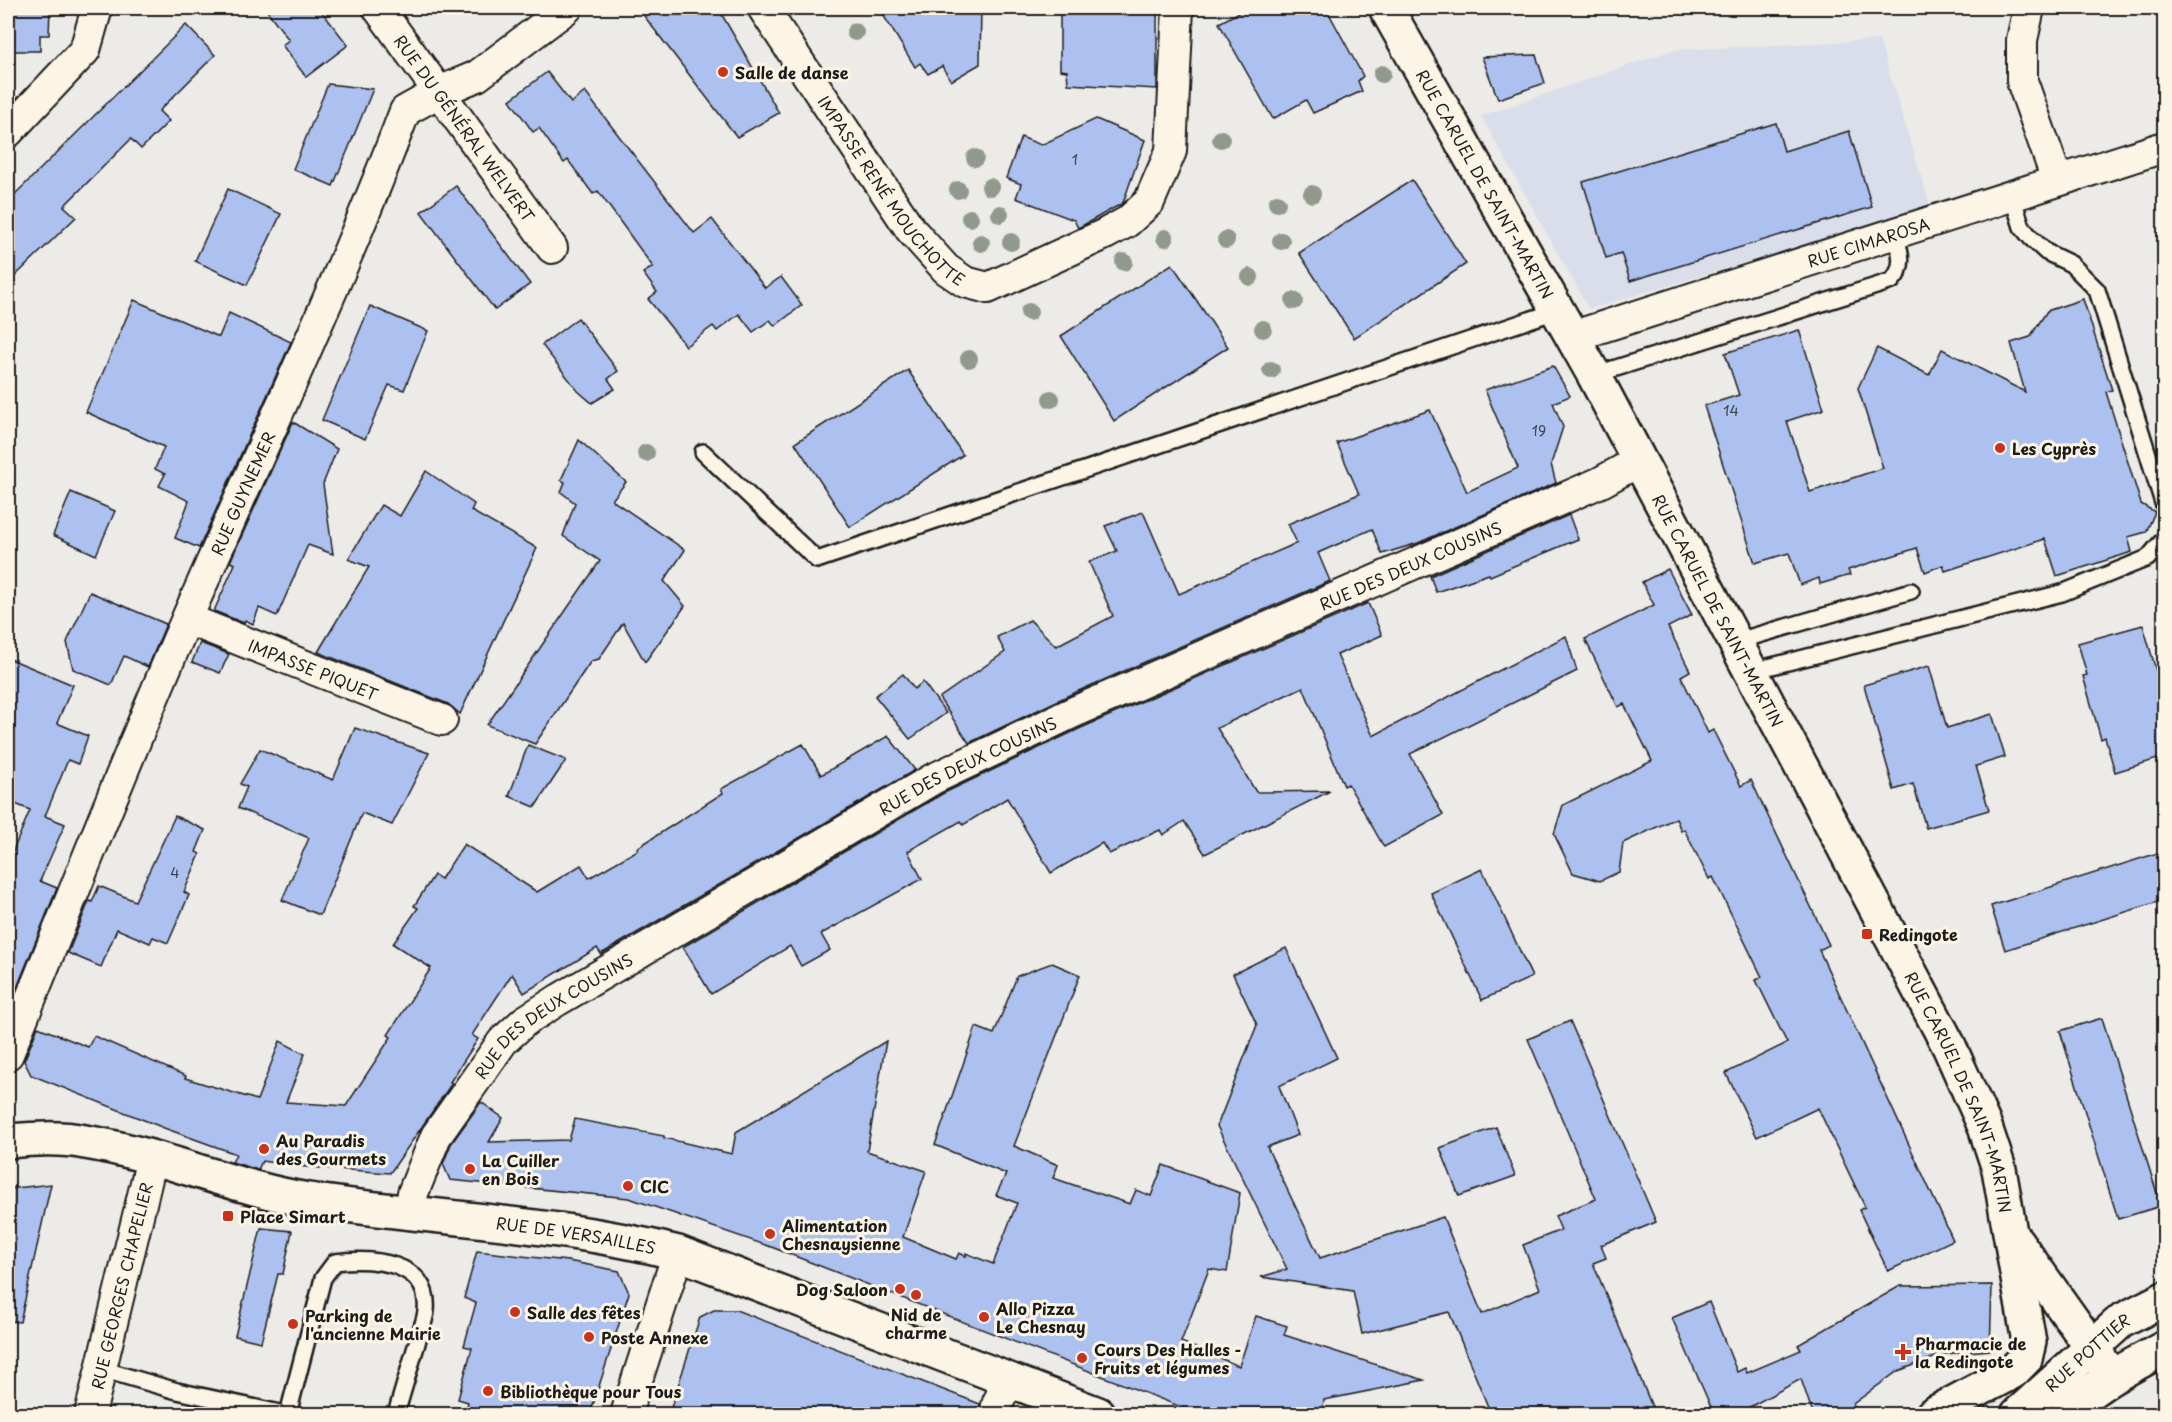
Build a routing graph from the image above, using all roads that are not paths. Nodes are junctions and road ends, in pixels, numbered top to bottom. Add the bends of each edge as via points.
1 (97, 8) edge
2 (378, 8) edge
3 (567, 8) edge
4 (763, 8) edge
5 (1178, 8) edge
6 (1386, 8) edge
7 (2029, 8) edge
8 (441, 91) junction
9 (8, 132) edge
10 (2164, 147) edge
11 (2057, 180) junction
12 (2012, 196) junction
13 (1895, 233) junction
14 (552, 248) dead end
15 (1564, 324) junction
16 (1594, 375) junction
17 (703, 452) dead end
18 (1640, 461) junction
19 (2164, 506) edge
20 (2164, 539) edge
21 (1911, 591) dead end
22 (187, 619) junction
23 (1734, 642) junction
24 (1753, 675) junction
25 (442, 720) dead end
26 (8, 1054) edge
27 (19, 1140) edge
28 (153, 1158) junction
29 (410, 1212) junction
30 (2009, 1232) junction
31 (678, 1253) junction
32 (2164, 1299) edge
33 (2091, 1347) junction
34 (2164, 1348) edge
35 (101, 1369) junction
36 (2121, 1372) junction
37 (1009, 1382) junction
38 (90, 1414) edge
39 (287, 1414) edge
40 (396, 1414) edge
41 (626, 1414) edge
42 (995, 1414) edge
43 (1098, 1414) edge
44 (1933, 1414) edge
45 (2018, 1414) edge
46 (2066, 1414) edge
47 (2088, 1414) edge

1 - 9 street via 85,50
2 - 8 street, RUE DU GÉNÉRAL WELVERT
3 - 8 street, RUE GUYNEMER via 477,76
4 - 5 street, IMPASSE RENÉ MOUCHOTTE via 911,230 946,269 965,282 988,288 1127,222 1149,202 1172,151
6 - 15 street, RUE CARUEL DE SAINT-MARTIN
7 - 11 street via 2022,40 2022,81
8 - 14 street, RUE DU GÉNÉRAL WELVERT
8 - 22 street, RUE GUYNEMER via 405,111 377,185
10 - 11 street, RUE CIMAROSA
11 - 12 street, RUE CIMAROSA
12 - 13 street, RUE CIMAROSA
12 - 19 lane via 2022,227 2031,238 2046,252 2071,264 2097,290
13 - 15 street, RUE CIMAROSA via 1600,326
13 - 16 lane via 1902,257 1900,273 1892,280
15 - 16 street, RUE CARUEL DE SAINT-MARTIN
15 - 17 lane via 817,560
16 - 18 street, RUE CARUEL DE SAINT-MARTIN
18 - 23 street, RUE CARUEL DE SAINT-MARTIN
18 - 29 street, RUE DES DEUX COUSINS via 1601,482 1074,712 933,779 525,1021 503,1041 436,1136 412,1193
20 - 24 lane via 2148,558 2062,593 1767,667
21 - 23 lane
22 - 25 street, IMPASSE PIQUET
22 - 26 street, RUE GUYNEMER
23 - 24 street, RUE CARUEL DE SAINT-MARTIN
24 - 30 street, RUE CARUEL DE SAINT-MARTIN via 1950,1046 1999,1169
27 - 28 street, RUE DE VERSAILLES via 85,1142
28 - 29 street, RUE DE VERSAILLES via 255,1189
28 - 35 street, RUE GEORGES CHAPELIER
29 - 31 street, RUE DE VERSAILLES via 566,1229
30 - 33 street, RUE CARUEL DE SAINT-MARTIN
30 - 44 street, RUE CARUEL DE SAINT-MARTIN via 2029,1342 2025,1359 2012,1372
31 - 37 street, RUE DE VERSAILLES
31 - 41 street
32 - 33 street, RUE POTTIER via 2121,1321
33 - 36 street, RUE CARUEL DE SAINT-MARTIN
33 - 45 street, RUE POTTIER
34 - 36 street, RUE POTTIER
35 - 38 street, RUE GEORGES CHAPELIER
35 - 39 lane via 177,1391
36 - 46 street, RUE POTTIER via 2078,1401
36 - 47 street
37 - 42 street
37 - 43 street, RUE DE VERSAILLES
39 - 40 lane via 323,1278 335,1262 358,1259 401,1267 414,1275 423,1290 426,1311

